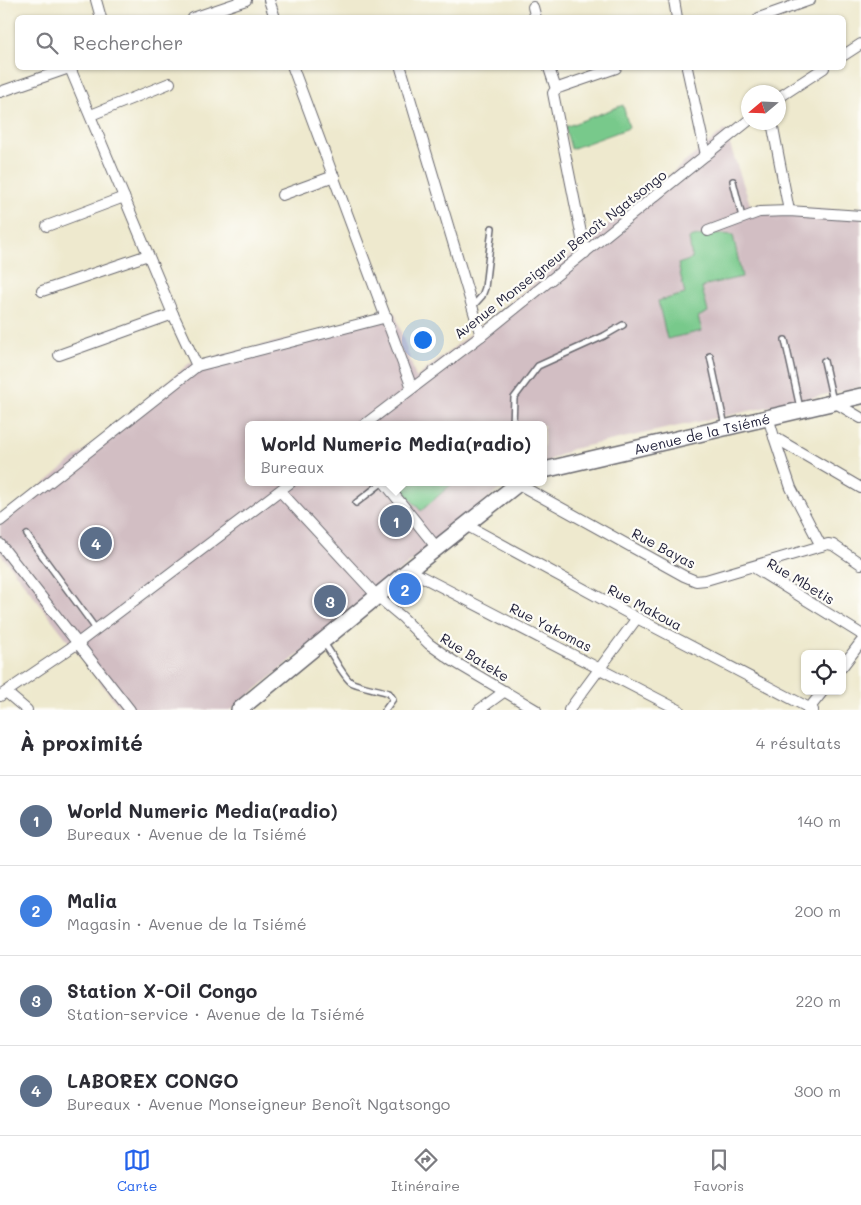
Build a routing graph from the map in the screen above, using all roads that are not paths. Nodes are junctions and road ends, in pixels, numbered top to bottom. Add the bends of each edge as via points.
1 (96, 0) edge
2 (246, 0) edge
3 (269, 0) edge
4 (674, 0) edge
5 (810, 0) edge
6 (533, 7) dead end
7 (100, 15) edge
8 (203, 15) edge
9 (274, 15) edge
10 (535, 15) edge
11 (676, 15) edge
12 (768, 15) edge
13 (861, 44) edge
14 (846, 54) edge
15 (64, 70) edge
16 (71, 70) edge
17 (294, 70) edge
18 (402, 70) edge
19 (551, 70) edge
20 (610, 70) edge
21 (687, 70) edge
22 (821, 70) edge
23 (170, 83) dead end
24 (556, 89) junction
25 (0, 92) edge
26 (786, 93) edge
27 (91, 115) junction
28 (741, 127) edge
29 (774, 130) edge
30 (706, 155) junction
31 (334, 176) junction
32 (733, 181) dead end
33 (282, 196) dead end
34 (124, 197) junction
35 (789, 211) junction
36 (861, 216) edge
37 (742, 217) junction
38 (47, 226) dead end
39 (492, 228) dead end
40 (708, 231) dead end
41 (585, 253) junction
42 (148, 255) junction
43 (42, 291) dead end
44 (472, 307) junction
45 (173, 314) junction
46 (387, 317) junction
47 (623, 325) dead end
48 (480, 336) junction
49 (785, 340) dead end
50 (59, 355) dead end
51 (710, 356) dead end
52 (824, 361) dead end
53 (197, 366) junction
54 (412, 388) junction
55 (861, 396) edge
56 (833, 401) junction
57 (801, 409) junction
58 (768, 416) junction
59 (861, 418) edge
60 (369, 421) edge
61 (513, 421) edge
62 (725, 427) junction
63 (774, 437) junction
64 (547, 469) edge
65 (287, 486) edge
66 (379, 486) edge
67 (387, 486) edge
68 (515, 486) edge
69 (524, 486) edge
70 (861, 488) edge
71 (280, 492) junction
72 (356, 503) dead end
73 (0, 521) edge
74 (466, 525) junction
75 (26, 535) dead end
76 (0, 544) edge
77 (820, 546) junction
78 (437, 548) junction
79 (861, 564) edge
80 (753, 567) junction
81 (409, 570) junction
82 (378, 597) junction
83 (637, 618) junction
84 (96, 629) junction
85 (861, 634) edge
86 (78, 642) junction
87 (323, 642) junction
88 (861, 642) edge
89 (846, 661) edge
90 (600, 668) junction
91 (505, 691) junction
92 (3, 695) edge
93 (820, 695) edge
94 (810, 709) edge
95 (26, 710) edge
96 (130, 710) edge
97 (239, 710) edge
98 (385, 710) edge
99 (479, 710) edge
100 (536, 710) edge
101 (569, 710) edge
102 (679, 710) edge

1 - 7 street
2 - 8 street
3 - 9 street
4 - 11 street
5 - 12 street
6 - 10 street
13 - 14 street
15 - 25 street
16 - 27 street
17 - 31 street
18 - 44 street
19 - 24 street
20 - 24 street
21 - 30 street
22 - 26 street
23 - 27 street
24 - 41 street via 554,98
27 - 34 street
28 - 30 street, Avenue Monseigneur Benoît Ngatsongo
29 - 35 street
30 - 41 street, Avenue Monseigneur Benoît Ngatsongo
31 - 33 street
31 - 46 street
32 - 37 lane
34 - 38 street
34 - 42 street
35 - 36 street
35 - 37 street via 759,212
37 - 40 street
39 - 44 lane via 485,288
41 - 48 street, Avenue Monseigneur Benoît Ngatsongo
42 - 43 street
42 - 45 street
44 - 48 street
45 - 50 street
45 - 53 street
46 - 53 street
46 - 54 street
47 - 61 lane via 538,366 514,398
48 - 54 street, Avenue Monseigneur Benoît Ngatsongo
49 - 57 lane
51 - 62 lane
52 - 56 lane
53 - 73 street
54 - 60 street, Avenue Monseigneur Benoît Ngatsongo
55 - 56 main road, Avenue de la Tsiémé
56 - 57 main road, Avenue de la Tsiémé
56 - 59 street
57 - 58 main road, Avenue de la Tsiémé
58 - 62 main road, Avenue de la Tsiémé
58 - 63 street
62 - 64 main road, Avenue de la Tsiémé
63 - 70 street
63 - 77 street via 790,488
65 - 71 street
66 - 72 lane
67 - 78 street
68 - 74 main road
69 - 80 street, Rue Bayas via 696,581
71 - 82 street, Rue Bateke
71 - 84 street
74 - 78 main road
74 - 83 street, Rue Makoua
75 - 84 lane
76 - 86 street
77 - 79 street via 833,545
77 - 80 street, Rue Bayas
78 - 81 main road
80 - 85 street, Rue Mbetis
81 - 82 main road
81 - 90 street, Rue Yakomas
82 - 87 main road
82 - 91 street, Rue Bateke via 429,644
83 - 90 street
83 - 94 street, Rue Makoua
84 - 86 street
86 - 92 street
86 - 96 street
87 - 97 main road
87 - 98 lane via 351,682 389,693 393,699
88 - 89 street
90 - 101 street
90 - 102 street, Rue Yakomas
91 - 99 street
91 - 100 street, Rue Bateke
92 - 95 street
93 - 94 street

